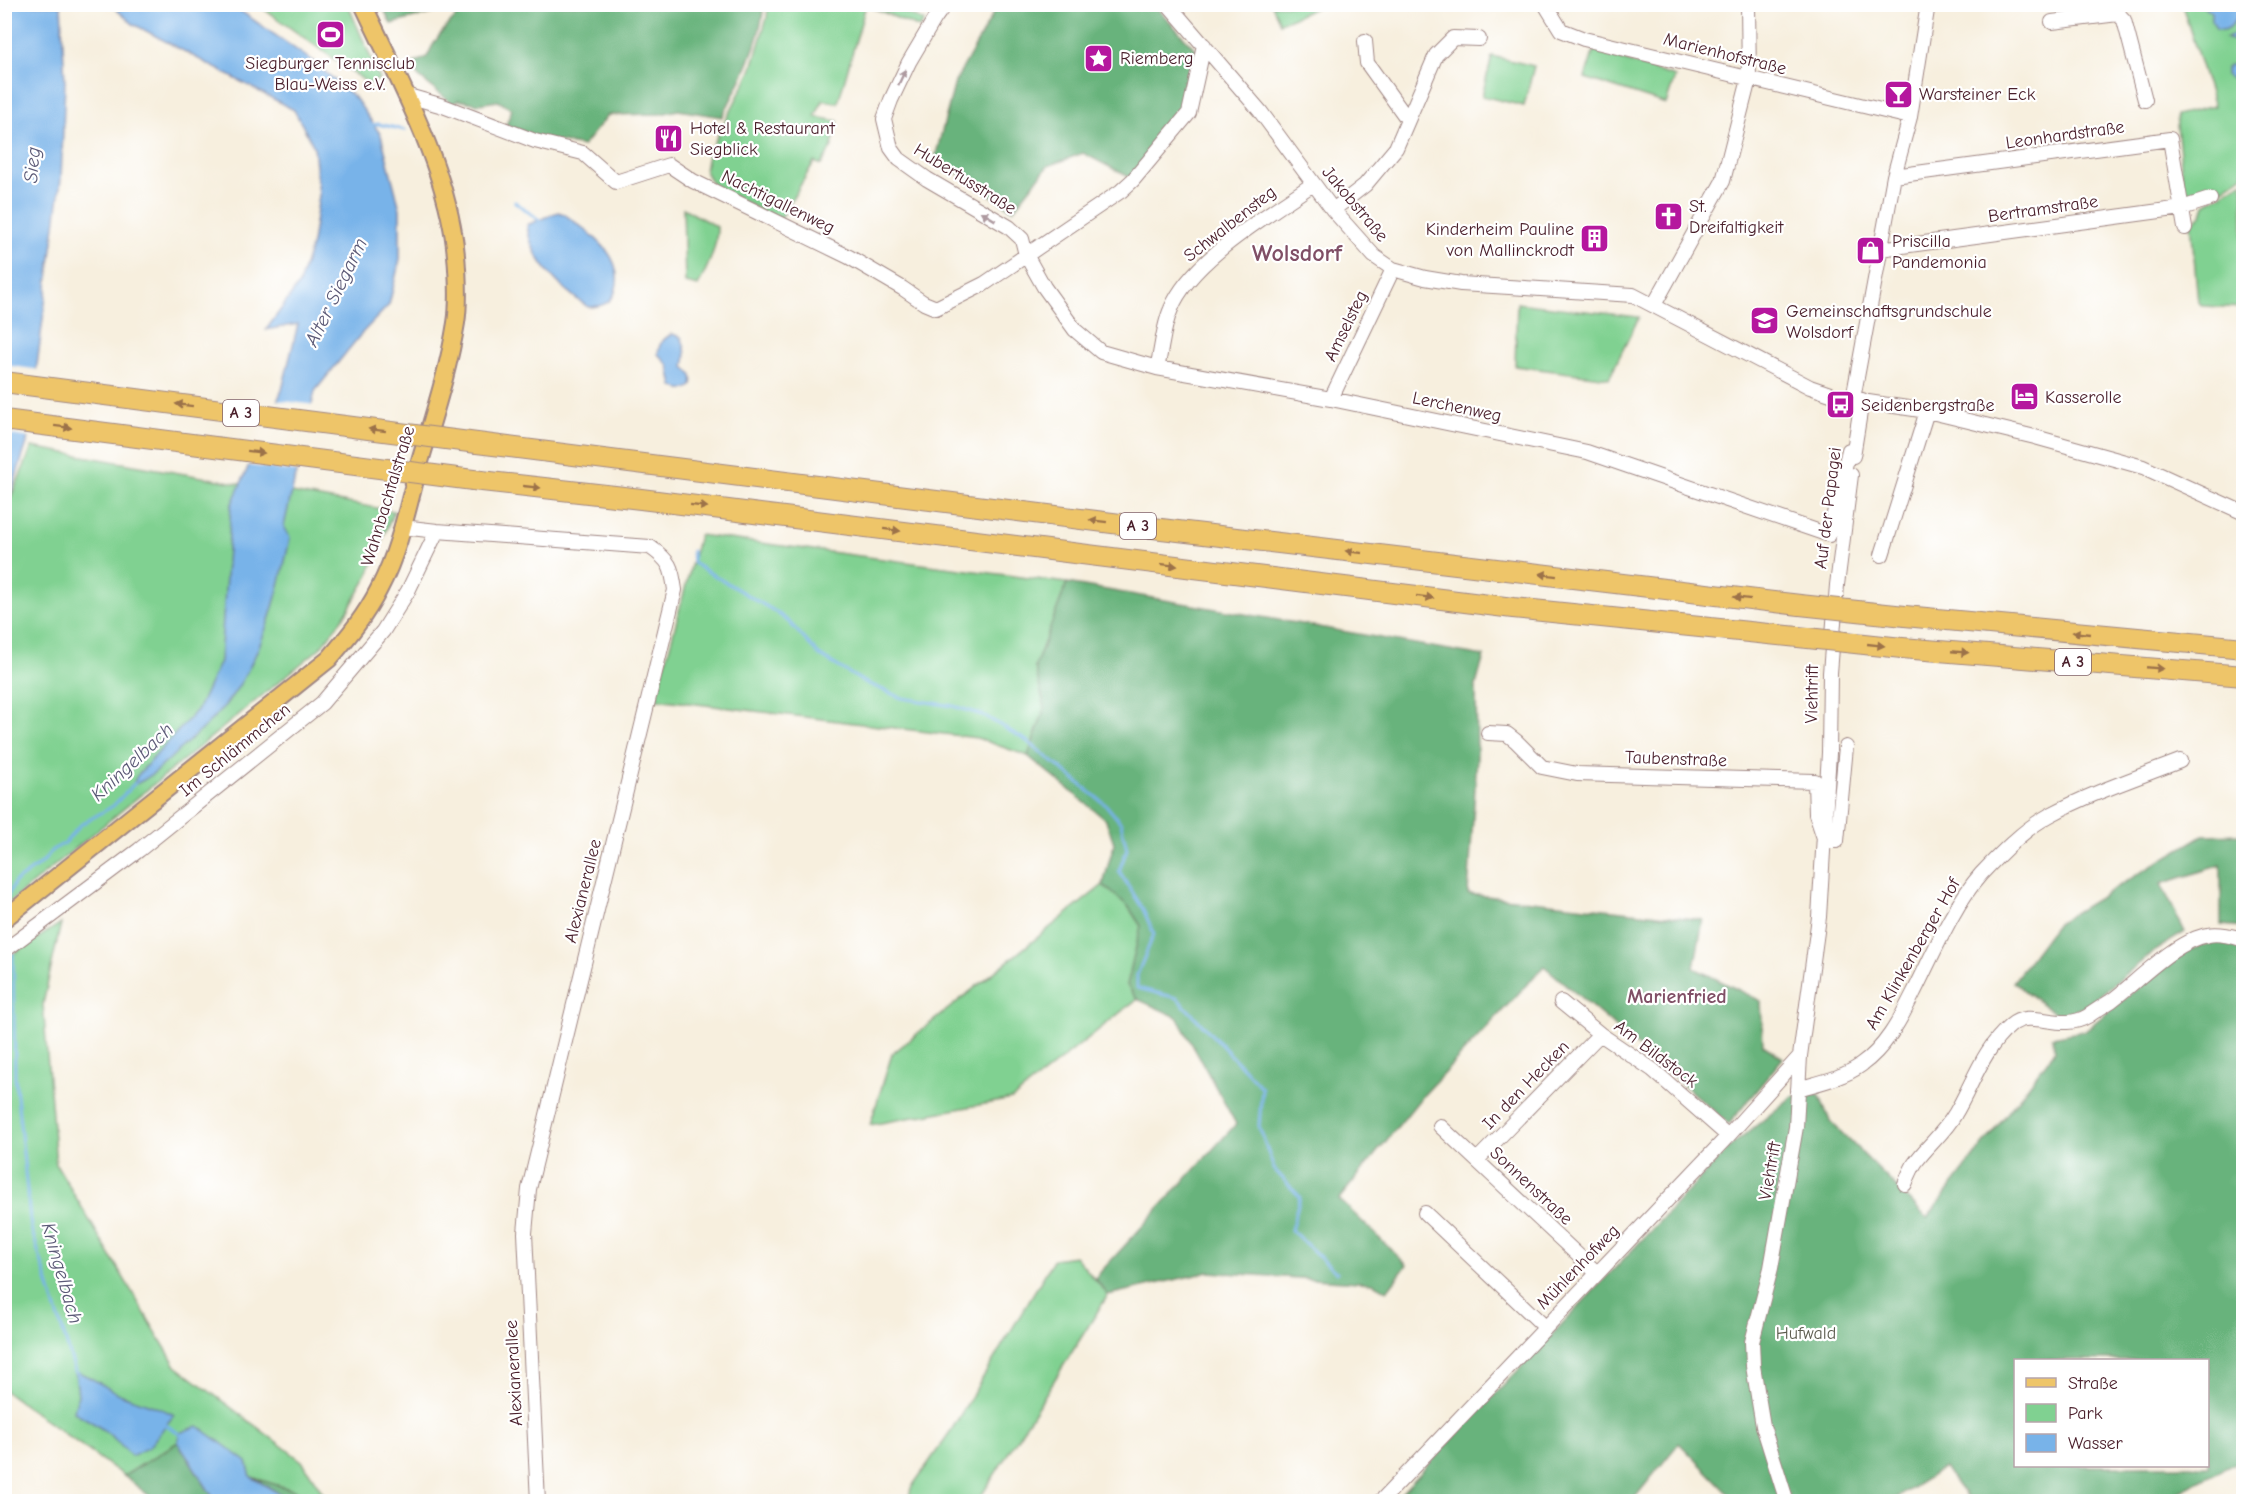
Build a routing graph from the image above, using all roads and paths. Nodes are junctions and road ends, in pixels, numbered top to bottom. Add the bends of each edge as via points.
1 (363, 4) edge
2 (945, 4) edge
3 (1168, 4) edge
4 (1545, 4) edge
5 (1748, 4) edge
6 (1928, 4) edge
7 (2119, 9) edge
8 (2052, 22) dead end
9 (1479, 39) dead end
10 (1365, 41) dead end
11 (1204, 45) junction
12 (1749, 79) junction
13 (405, 94) junction
14 (2145, 100) dead end
15 (1910, 117) junction
16 (1408, 120) junction
17 (1894, 176) junction
18 (1313, 184) junction
19 (2210, 199) dead end
20 (2182, 208) junction
21 (1333, 210) junction
22 (2186, 228) dead end
23 (1880, 249) junction
24 (1026, 255) junction
25 (1393, 269) junction
26 (1654, 305) junction
27 (1157, 368) junction
28 (4, 382) edge
29 (1331, 399) junction
30 (1858, 400) junction
31 (1927, 411) junction
32 (4, 420) edge
33 (1854, 449) junction
34 (2244, 513) edge
35 (402, 527) junction
36 (436, 531) junction
37 (1882, 555) dead end
38 (1837, 585) joint
39 (2244, 648) edge
40 (2244, 676) edge
41 (1488, 733) dead end
42 (1846, 747) dead end
43 (2180, 761) dead end
44 (1825, 841) junction
45 (4, 920) edge
46 (2244, 940) edge
47 (4, 951) edge
48 (1561, 1002) dead end
49 (1600, 1034) junction
50 (1800, 1056) junction
51 (1798, 1089) junction
52 (1440, 1126) dead end
53 (1728, 1136) junction
54 (1477, 1161) junction
55 (1905, 1184) dead end
56 (1425, 1213) dead end
57 (1597, 1273) junction
58 (1545, 1327) junction
59 (538, 1502) edge
60 (1380, 1502) edge
61 (1787, 1502) edge

1 - 13 main road, Wahnbachtalstraße
24 -> 2 street, Hubertusstraße via 1022,239 1009,227 927,179 899,159 891,148 884,119 891,100
3 - 11 street, Jakobstraße
4 - 12 street, Marienhofstraße via 1560,30 1584,39
5 - 12 street
6 - 15 street, Auf der Papagei
7 - 8 street
7 - 14 street
9 - 16 street via 1454,38 1436,55
10 - 16 street via 1367,63
11 - 18 street, Jakobstraße via 1260,111
11 - 24 street via 1189,113 1133,180
12 - 15 street, Marienhofstraße
12 - 26 street via 1723,181
13 - 24 street, Nachtigallenweg via 535,141 583,153 616,182 669,165 703,186 849,257 936,308 984,285
13 - 35 main road, Wahnbachtalstraße via 444,194 453,230 456,321
15 - 17 street, Auf der Papagei
16 - 21 street via 1390,156 1365,185
17 - 20 street, Leonhardstraße via 2170,139
17 - 23 street, Auf der Papagei
18 - 21 street, Jakobstraße
18 - 27 street, Schwalbensteg via 1194,273 1171,308
19 - 20 street, Bertramstraße
20 - 22 street
20 - 23 street, Bertramstraße
21 - 25 street, Jakobstraße via 1374,256
23 - 30 street, Auf der Papagei
24 - 27 street, Lerchenweg via 1075,330 1101,352
25 - 26 street, Jakobstraße via 1461,284 1633,295
25 - 29 street, Amselsteg
26 - 30 street, Jakobstraße via 1810,387
27 - 29 street, Lerchenweg
39 -> 28 highway, A 3, bridge via 1800,605 1148,528
29 - 33 street, Lerchenweg via 1587,452 1829,535 1849,450
30 - 31 street
30 - 33 street, Auf der Papagei
31 - 34 street via 2144,466
31 - 37 street
32 -> 40 highway, A 3, bridge via 1513,608 1902,648
33 - 38 street, Auf der Papagei
35 - 36 street, Alexianerallee
35 - 45 main road, Wahnbachtalstraße via 380,588 329,659
36 - 47 street, Im Schlämmchen via 408,591 383,631 322,703 139,850
36 - 59 street, Alexianerallee via 650,547 665,557 675,590 529,1189 525,1233
38 - 44 street, Viehtrift
41 - 44 street, Taubenstraße via 1507,734 1542,767 1577,774 1815,781 1816,814
42 - 44 street via 1836,841
43 - 51 street, Am Klinkenberger Hof via 2049,816 2018,838 1980,876 1962,901 1896,1027 1879,1048 1860,1066
44 - 50 street, Viehtrift
46 - 55 street via 2208,935 2184,945 2080,1020 2062,1024 2024,1018 2011,1025 1974,1074 1955,1116 1913,1165
48 - 49 street, Am Bildstock
49 - 53 street, Am Bildstock via 1653,1070
49 - 54 street, In den Hecken
50 - 51 street, Viehtrift
50 - 53 street, Mühlenhofweg
51 - 61 street, Viehtrift via 1796,1127 1782,1209 1752,1342 1763,1426
52 - 54 street, Sonnenstraße
53 - 57 street, Mühlenhofweg
54 - 57 street, Sonnenstraße
56 - 58 street
57 - 58 street, Mühlenhofweg
58 - 60 street, Mühlenhofweg

